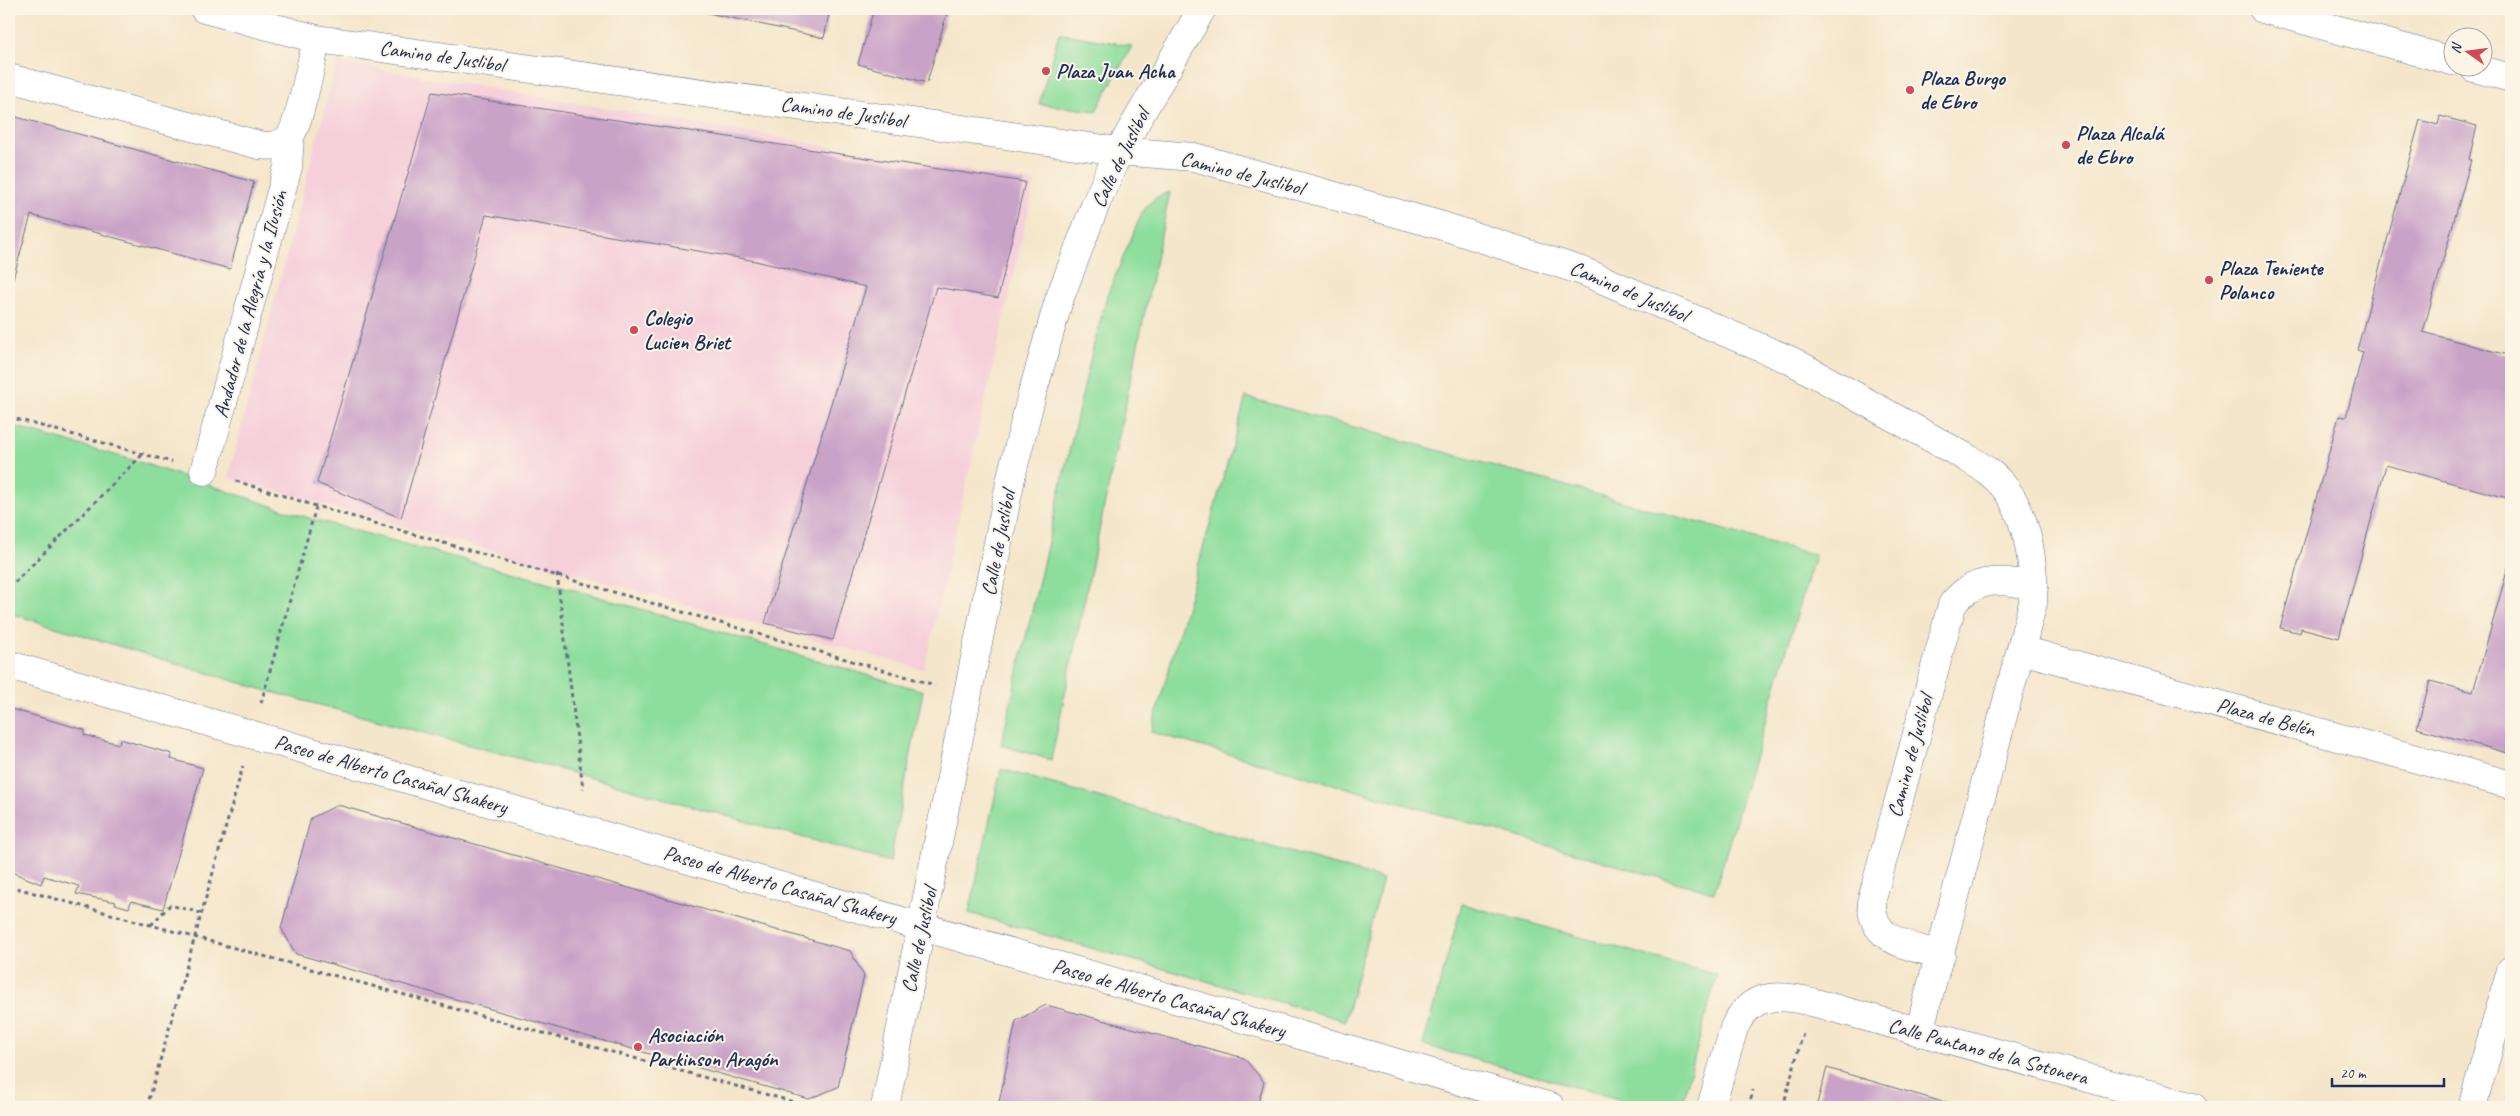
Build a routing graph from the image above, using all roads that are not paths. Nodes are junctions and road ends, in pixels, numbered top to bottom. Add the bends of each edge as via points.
1 (204, 9) edge
2 (1202, 9) edge
3 (2264, 9) edge
4 (317, 38) junction
5 (2442, 59) edge
6 (2492, 73) edge
7 (9, 78) edge
8 (2511, 78) edge
9 (290, 136) junction
10 (1119, 151) junction
11 (204, 471) road end
12 (2034, 587) junction
13 (2022, 650) junction
14 (9, 664) edge
15 (2511, 785) edge
16 (921, 925) junction
17 (1941, 955) junction
18 (2511, 970) edge
19 (1919, 1032) junction
20 (885, 1107) edge
21 (1551, 1107) edge
22 (1711, 1107) edge
23 (2192, 1107) edge
24 (2472, 1107) edge

1 - 4 street, Camino de Juslibol
2 - 10 street, Calle de Juslibol
3 - 5 street
4 - 9 street
4 - 10 street, Camino de Juslibol
6 - 8 street
7 - 9 street via 258,145 274,146
9 - 11 street, Andador de la Alegría y la Ilusión via 288,167
10 - 12 street, Camino de Juslibol via 1194,157 1515,248 1586,272 1792,361 1969,458 1991,474 2005,488 2020,516
10 - 16 street, Calle de Juslibol via 1059,300 1031,398 1012,473
12 - 13 street, Camino de Juslibol via 2032,615
12 - 17 street, Camino de Juslibol via 2012,581 1987,581 1969,587 1952,605 1872,899 1873,918 1886,937
13 - 15 street, Plaza de Belén
13 - 17 street, Camino de Juslibol
14 - 16 street, Paseo de Alberto Casañal Shakery
16 - 20 street, Calle de Juslibol
16 - 21 street, Paseo de Alberto Casañal Shakery
17 - 19 street, Camino de Juslibol
18 - 24 street
19 - 22 street, Calle Pantano de la Sotonera via 1812,1002 1779,996 1763,999 1750,1005 1739,1016
19 - 23 street, Calle Pantano de la Sotonera

